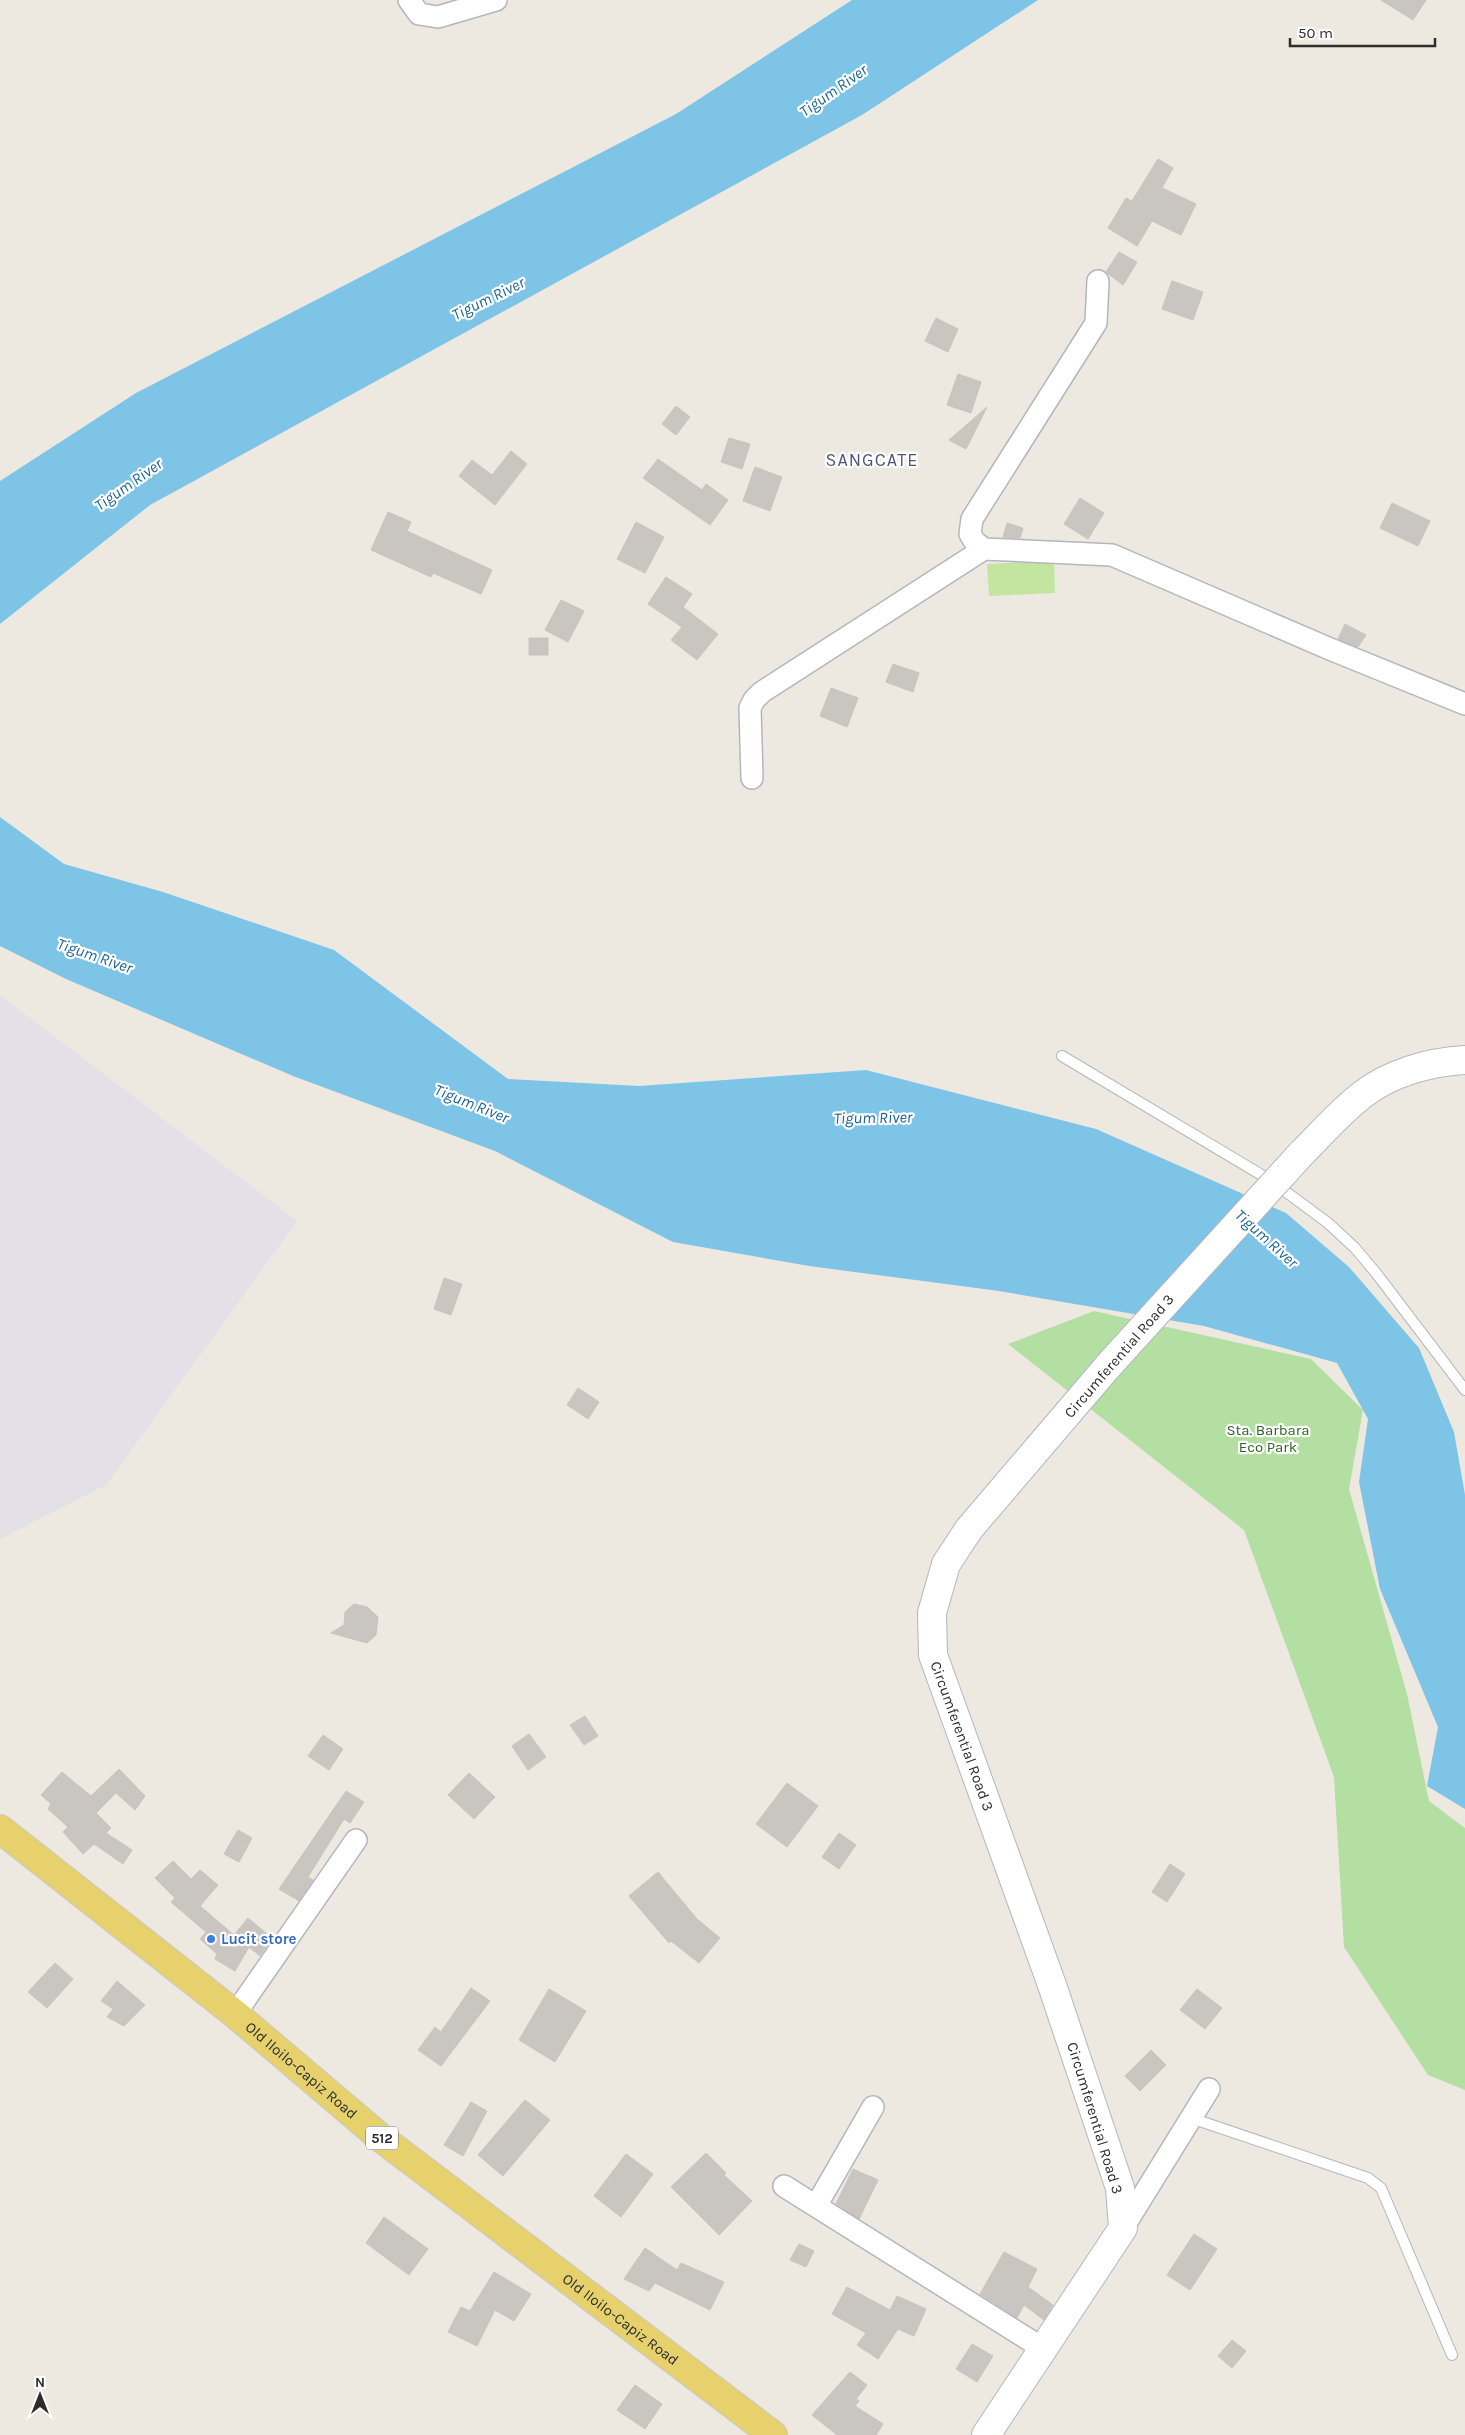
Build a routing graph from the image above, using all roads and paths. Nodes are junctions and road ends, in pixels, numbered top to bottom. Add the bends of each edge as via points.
1 (408, 0) edge
2 (496, 0) edge
3 (1098, 281) dead end
4 (984, 549) junction
5 (1465, 704) edge
6 (752, 778) dead end
7 (1062, 1056) dead end
8 (1465, 1060) edge
9 (1465, 1390) edge
10 (0, 1830) edge
11 (356, 1840) dead end
12 (235, 2014) junction
13 (1209, 2089) dead end
14 (873, 2107) dead end
15 (1191, 2118) junction
16 (784, 2186) dead end
17 (816, 2206) junction
18 (1123, 2228) junction
19 (1042, 2348) junction
20 (1452, 2354) dead end
21 (773, 2435) edge
22 (986, 2435) edge

1 - 2 street via 419,14 438,17
3 - 4 street via 1096,323 972,519 970,534
4 - 5 street via 1112,555
4 - 6 street via 762,692 750,708
7 - 9 lane via 1270,1180 1328,1223 1376,1273
8 - 18 main road, Circumferential Road 3, bridge via 1447,1061 1398,1074 1362,1095 1301,1154 1110,1365 969,1529 946,1564 932,1613 933,1655 1120,2188
10 - 12 main road, Old Iloilo-Capiz Road / 512
11 - 12 street
12 - 21 main road, Old Iloilo-Capiz Road / 512 via 381,2138
13 - 15 street
14 - 17 street
15 - 18 street
15 - 20 lane via 1368,2178 1381,2188
16 - 17 street
17 - 19 street
18 - 19 main road
19 - 22 main road

